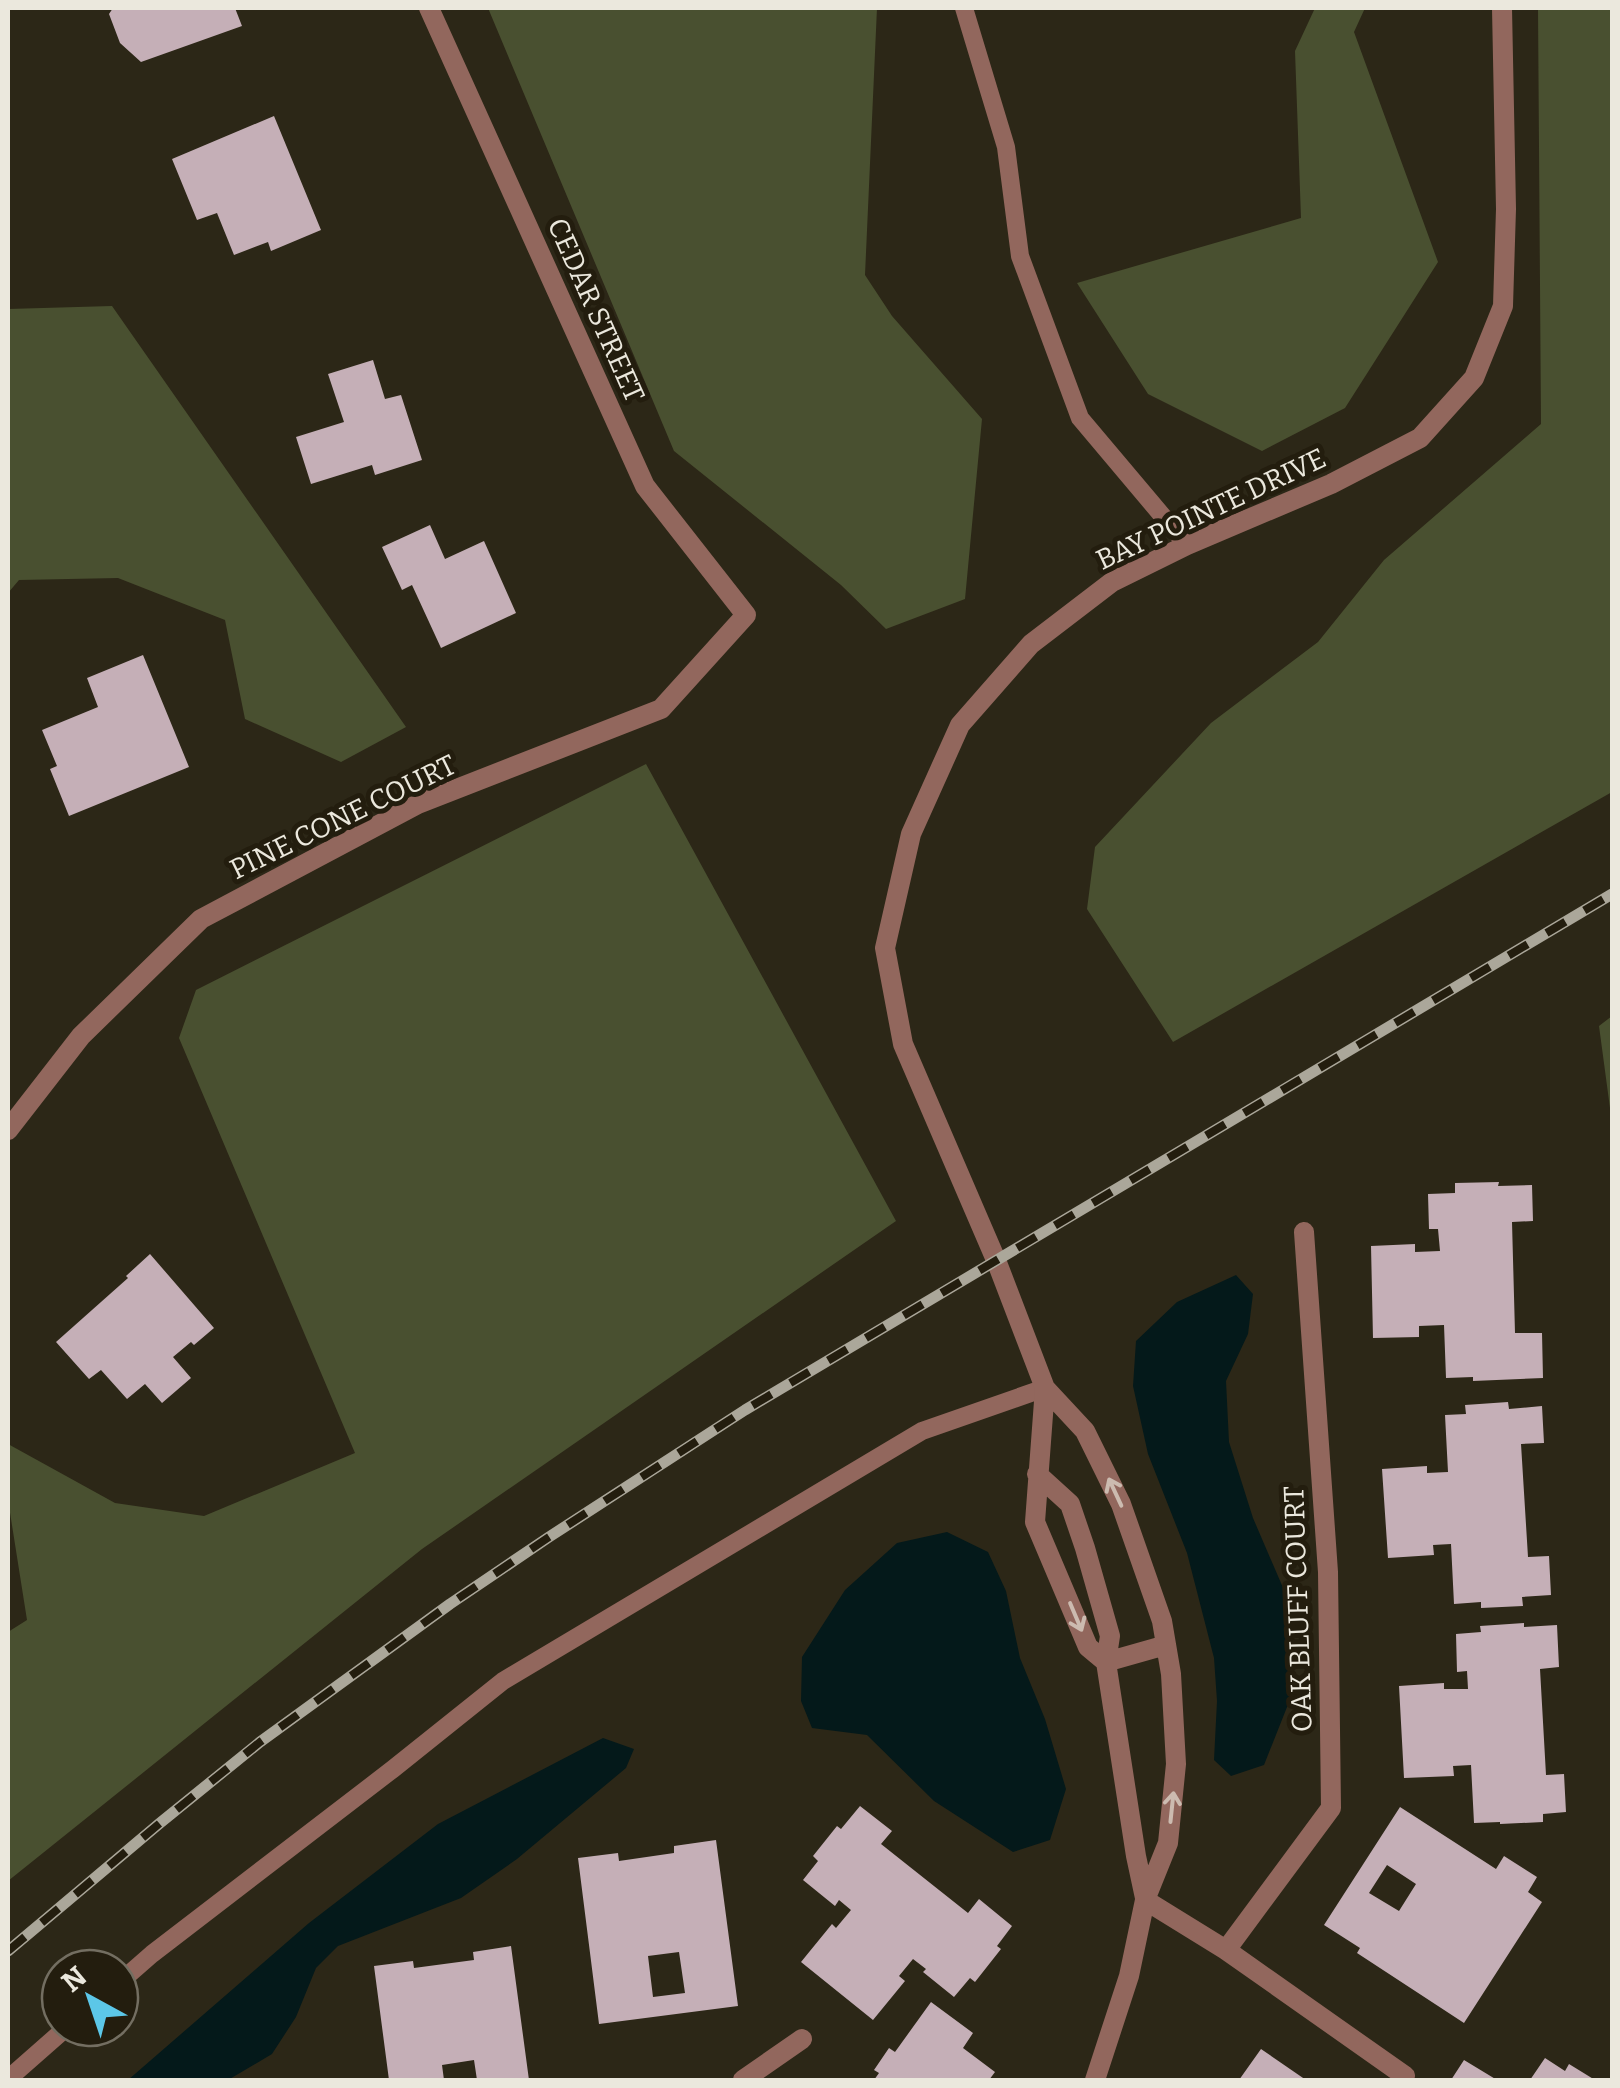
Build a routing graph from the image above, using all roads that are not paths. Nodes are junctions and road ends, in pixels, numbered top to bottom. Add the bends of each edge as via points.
1 (430, 8) edge
2 (964, 8) edge
3 (1502, 8) edge
4 (1187, 545) junction
5 (746, 615) joint
6 (8, 1130) edge
7 (1304, 1232) dead end
8 (1045, 1388) junction
9 (1038, 1474) junction
10 (1166, 1644) junction
11 (1106, 1662) junction
12 (1146, 1900) junction
13 (1226, 1950) junction
14 (140, 1964) edge
15 (802, 2039) dead end
16 (43, 2048) edge
17 (1406, 2076) dead end
18 (8, 2078) edge
19 (743, 2080) edge
20 (1095, 2080) edge

1 - 5 street, CEDAR STREET via 645,486
2 - 4 lane via 1006,147 1020,256 1080,418
3 - 4 street, BAY POINTE DRIVE via 1504,306 1474,378 1420,438
4 - 8 street, BAY POINTE DRIVE via 1112,582 1031,644 960,726 911,834 884,948 904,1044
5 - 6 street, PINE CONE COURT via 661,709 418,804 200,919 81,1036
7 - 13 street, OAK BLUFF COURT via 1328,1572 1332,1808
8 - 9 street, BAY POINTE DRIVE
10 -> 8 street, BAY POINTE DRIVE via 1121,1504 1085,1432
8 - 14 lane via 922,1431 503,1681
9 -> 11 street, BAY POINTE DRIVE via 1035,1522 1088,1647
9 - 11 street, BAY POINTE DRIVE via 1070,1504 1110,1636
10 - 11 street
12 -> 10 street, BAY POINTE DRIVE via 1168,1843 1176,1764
11 - 12 street, BAY POINTE DRIVE
12 - 13 street
12 - 20 street, BAY POINTE DRIVE
13 - 17 street
15 - 19 street
16 - 18 lane

